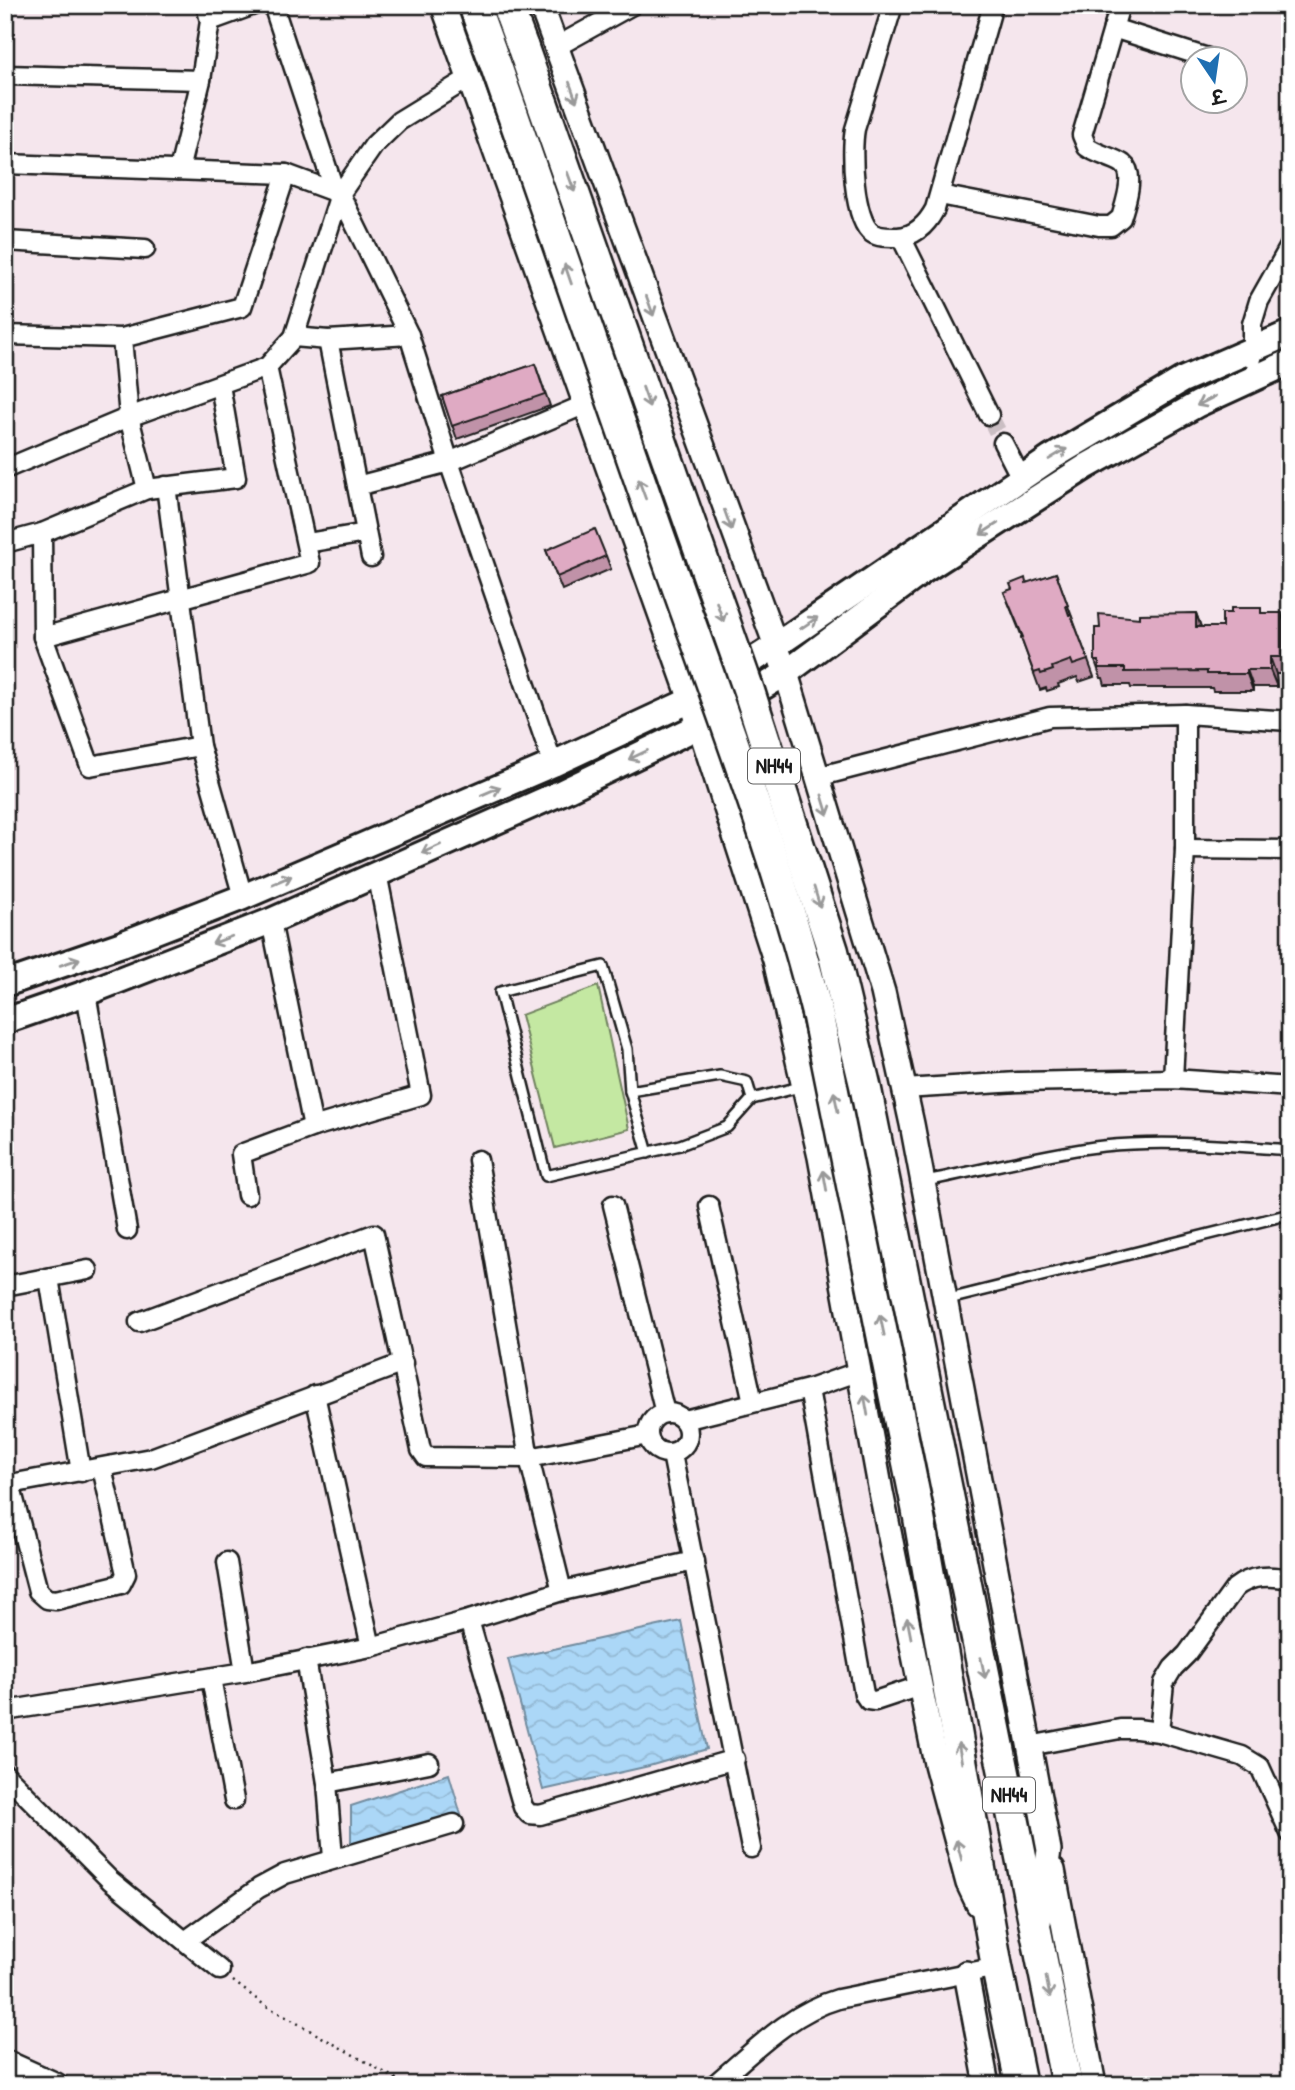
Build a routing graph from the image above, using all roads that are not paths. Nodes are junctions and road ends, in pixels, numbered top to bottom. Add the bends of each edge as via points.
1 (254, 5) edge
2 (273, 5) edge
3 (443, 5) edge
4 (474, 5) edge
5 (507, 5) edge
6 (541, 5) edge
7 (632, 5) edge
8 (893, 5) edge
9 (993, 5) edge
10 (1120, 5) edge
11 (208, 13) edge
12 (1113, 29) junction
13 (556, 47) junction
14 (1180, 50) edge
15 (5, 75) edge
16 (469, 78) junction
17 (201, 80) junction
18 (5, 164) edge
19 (179, 170) junction
20 (286, 174) junction
21 (338, 193) junction
22 (940, 195) junction
23 (901, 236) junction
24 (5, 240) edge
25 (1290, 246) edge
26 (145, 249) dead end
27 (1290, 333) edge
28 (5, 335) edge
29 (409, 335) junction
30 (294, 337) junction
31 (122, 338) junction
32 (328, 340) junction
33 (1252, 348) junction
34 (1290, 362) edge
35 (267, 367) junction
36 (1252, 378) junction
37 (220, 385) junction
38 (586, 404) junction
39 (989, 415) tunnel mouth
40 (129, 417) junction
41 (1003, 443) tunnel mouth
42 (449, 462) junction
43 (5, 469) edge
44 (1021, 478) junction
45 (166, 486) junction
46 (357, 486) junction
47 (147, 489) junction
48 (42, 533) junction
49 (366, 533) junction
50 (5, 543) edge
51 (307, 543) junction
52 (371, 557) dead end
53 (182, 598) junction
54 (43, 637) junction
55 (775, 646) junction
56 (786, 673) junction
57 (691, 700) junction
58 (1185, 714) junction
59 (1290, 721) edge
60 (699, 726) junction
61 (200, 746) junction
62 (553, 764) junction
63 (817, 777) junction
64 (1185, 849) junction
65 (1290, 850) edge
66 (377, 873) junction
67 (243, 897) junction
68 (271, 921) junction
69 (5, 984) edge
70 (86, 993) junction
71 (5, 1021) edge
72 (1173, 1079) junction
73 (805, 1086) junction
74 (1290, 1087) edge
75 (904, 1089) junction
76 (630, 1091) junction
77 (752, 1099) junction
78 (313, 1127) junction
79 (648, 1153) junction
80 (1290, 1154) edge
81 (478, 1160) dead end
82 (922, 1181) junction
83 (247, 1195) dead end
84 (612, 1205) dead end
85 (709, 1206) dead end
86 (1290, 1214) edge
87 (127, 1230) dead end
88 (88, 1270) dead end
89 (49, 1278) junction
90 (5, 1286) edge
91 (943, 1301) junction
92 (139, 1322) dead end
93 (403, 1363) junction
94 (860, 1371) junction
95 (809, 1388) junction
96 (315, 1395) junction
97 (753, 1402) junction
98 (665, 1413) junction
99 (684, 1420) junction
100 (648, 1436) junction
101 (672, 1454) junction
102 (529, 1458) junction
103 (103, 1468) junction
104 (81, 1472) junction
105 (8, 1484) edge
106 (694, 1561) junction
107 (227, 1562) dead end
108 (1290, 1579) edge
109 (562, 1591) junction
110 (469, 1620) junction
111 (371, 1647) junction
112 (306, 1659) junction
113 (245, 1672) junction
114 (211, 1678) junction
115 (920, 1686) junction
116 (5, 1711) edge
117 (1159, 1732) junction
118 (1029, 1746) junction
119 (735, 1759) junction
120 (429, 1763) dead end
121 (5, 1774) edge
122 (327, 1783) junction
123 (234, 1800) dead end
124 (454, 1824) dead end
125 (1290, 1833) edge
126 (751, 1847) dead end
127 (1049, 1850) junction
128 (333, 1858) junction
129 (1038, 1933) junction
130 (993, 1936) junction
131 (185, 1941) junction
132 (997, 1967) junction
133 (220, 1970) road end
134 (966, 1973) junction
135 (5, 2062) edge
136 (56, 2085) edge
137 (714, 2085) edge
138 (988, 2085) edge
139 (1021, 2085) edge
140 (1067, 2085) edge
141 (1094, 2085) edge

1 - 11 street
2 - 21 street
3 - 16 street
130 -> 4 highway, NH44, bridge via 918,1512 802,953
5 -> 129 highway, NH44, bridge via 749,691 834,951
6 - 13 street
7 - 13 street
8 - 23 street via 855,129 852,168 864,224 876,236
9 - 22 street
10 - 12 street
11 - 17 street
12 - 14 street
12 - 22 street via 1082,135 1087,147 1128,171 1123,212 1117,223 1099,226
13 -> 55 street
15 - 17 street
16 - 21 street via 386,133
16 - 38 street
17 - 19 street
18 - 19 street
19 - 20 street
20 - 21 street
20 - 31 street via 242,307
21 - 29 street
21 - 30 street
22 - 23 street via 924,225
23 - 39 street
24 - 26 street
25 - 33 street via 1259,301 1252,324
27 - 33 main road
28 - 31 street
29 - 32 street
29 - 42 street
30 - 32 street
30 - 35 street
31 - 40 street
32 - 46 street
33 - 36 street
44 -> 33 main road via 1182,380
34 - 36 main road
35 - 37 street
35 - 51 street
36 -> 56 main road via 1087,466 923,571
37 - 40 street
37 - 45 street via 236,478
38 - 42 street
38 - 57 street
40 - 43 street
40 - 47 street
41 - 44 street
42 - 46 street
42 - 62 street
55 -> 44 main road
45 - 47 street
45 - 53 street
46 - 49 street
47 - 48 street
48 - 50 street
48 - 54 street
49 - 51 street
49 - 52 street
51 - 53 street via 310,563
53 - 54 street
53 - 61 street
54 - 61 street via 90,766
55 - 56 street
55 - 57 main road
56 - 60 main road
56 - 63 street
57 - 60 street
57 - 62 main road
58 - 59 street
58 - 63 street via 1050,717
58 - 64 street
60 -> 66 main road
60 - 73 street via 775,960
61 - 67 street
67 -> 62 main road
63 -> 75 street via 883,992
64 - 65 street
64 - 72 street
66 - 68 main road
66 - 78 street via 421,1095
69 -> 67 main road
68 -> 70 main road
68 - 78 street
70 - 71 main road
70 - 87 street
72 - 74 street
72 - 75 street
73 - 77 lane
94 -> 73 street
75 - 82 street
76 - 77 lane via 720,1076 747,1082
76 - 79 lane
76 - 79 lane via 627,1049 603,966 500,992 546,1176
77 - 79 lane via 727,1127
78 - 83 street via 242,1154
80 - 82 lane via 1279,1149 1197,1143 1125,1145
81 - 102 street
82 - 91 street
84 - 98 street
85 - 97 street
86 - 91 lane
88 - 89 street
89 - 90 street
89 - 104 street
91 - 118 street
92 - 93 street via 374,1234
93 - 96 street
93 - 102 street via 426,1457
94 - 95 street
115 -> 94 street
95 - 97 street
95 - 115 street via 864,1694 875,1701
96 - 103 street via 167,1453
96 - 111 street
97 - 99 street
98 - 99 street
98 - 100 street via 652,1421
99 - 101 street via 689,1436
100 - 101 street via 656,1450
100 - 102 street
101 - 106 street
102 - 109 street
103 - 104 street
103 - 105 street via 126,1574 121,1584 55,1600 38,1591
104 - 105 street
106 - 109 street
106 - 119 street
107 - 113 street
108 - 117 street via 1258,1576 1235,1588 1164,1683
109 - 110 street
110 - 111 street
110 - 119 street via 523,1807 529,1814 540,1815
111 - 112 street
112 - 113 street
112 - 122 street
113 - 114 street
114 - 116 street
114 - 123 street
130 -> 115 street via 968,1883
117 - 118 street via 1120,1729
117 - 125 street via 1253,1761
118 - 127 street
119 - 126 street
120 - 122 street
121 - 131 street via 110,1880
122 - 128 street
124 - 128 street
127 - 129 street
127 - 141 street
128 - 131 street via 259,1888
129 -> 140 highway, NH44
130 - 132 highway, NH44
131 - 133 street
132 - 134 street
132 - 139 highway, NH44
134 - 137 street via 816,2006
134 - 138 street
135 - 136 street

